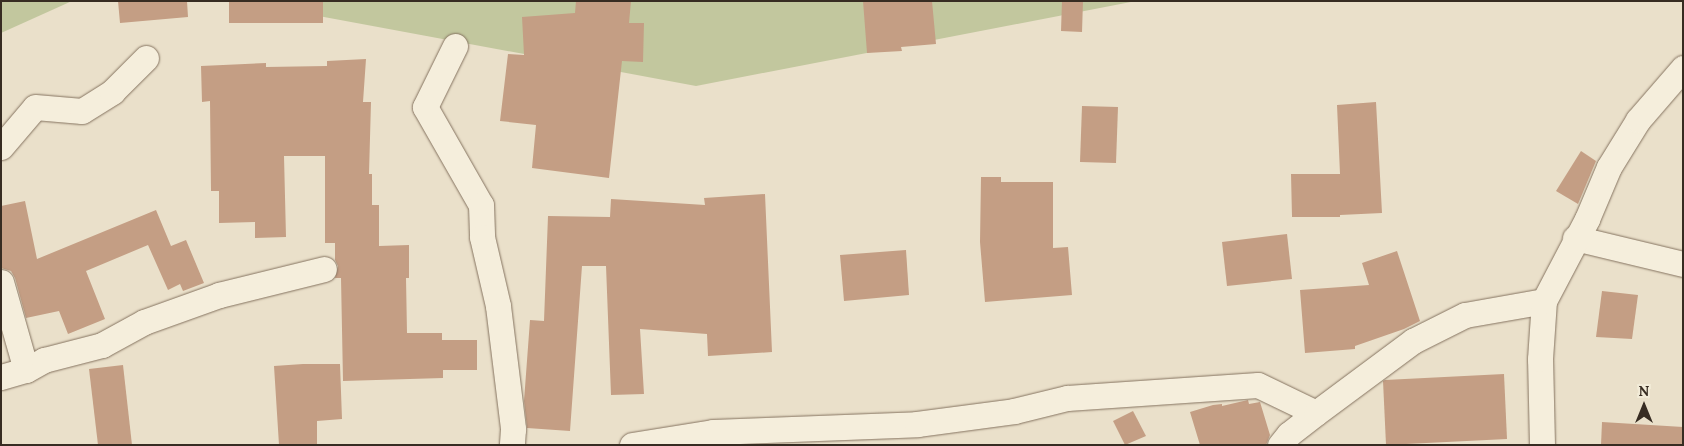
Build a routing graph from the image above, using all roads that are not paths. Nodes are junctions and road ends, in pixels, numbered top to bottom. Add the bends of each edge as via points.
1 (455, 46) dead end
2 (146, 58) dead end
3 (1683, 68) edge
4 (1, 147) edge
5 (1575, 238) junction
6 (1683, 264) edge
7 (324, 269) dead end
8 (1, 282) edge
9 (1544, 301) junction
10 (26, 370) junction
11 (1, 377) edge
12 (1316, 413) junction
13 (512, 445) edge
14 (632, 445) edge
15 (1280, 445) edge
16 (1542, 445) edge

1 - 13 street via 425,107 481,206 482,237 499,315 514,429
2 - 4 street via 112,92 82,111 35,107
3 - 5 street via 1638,120 1609,167 1587,219
5 - 6 street
5 - 9 street
7 - 10 street via 219,294 144,322 102,345 44,360
8 - 10 street
9 - 12 street via 1465,316 1413,341
9 - 16 street via 1540,359
10 - 11 street
12 - 14 street via 1258,385 1067,398 1014,411 917,424 712,432
12 - 15 street

